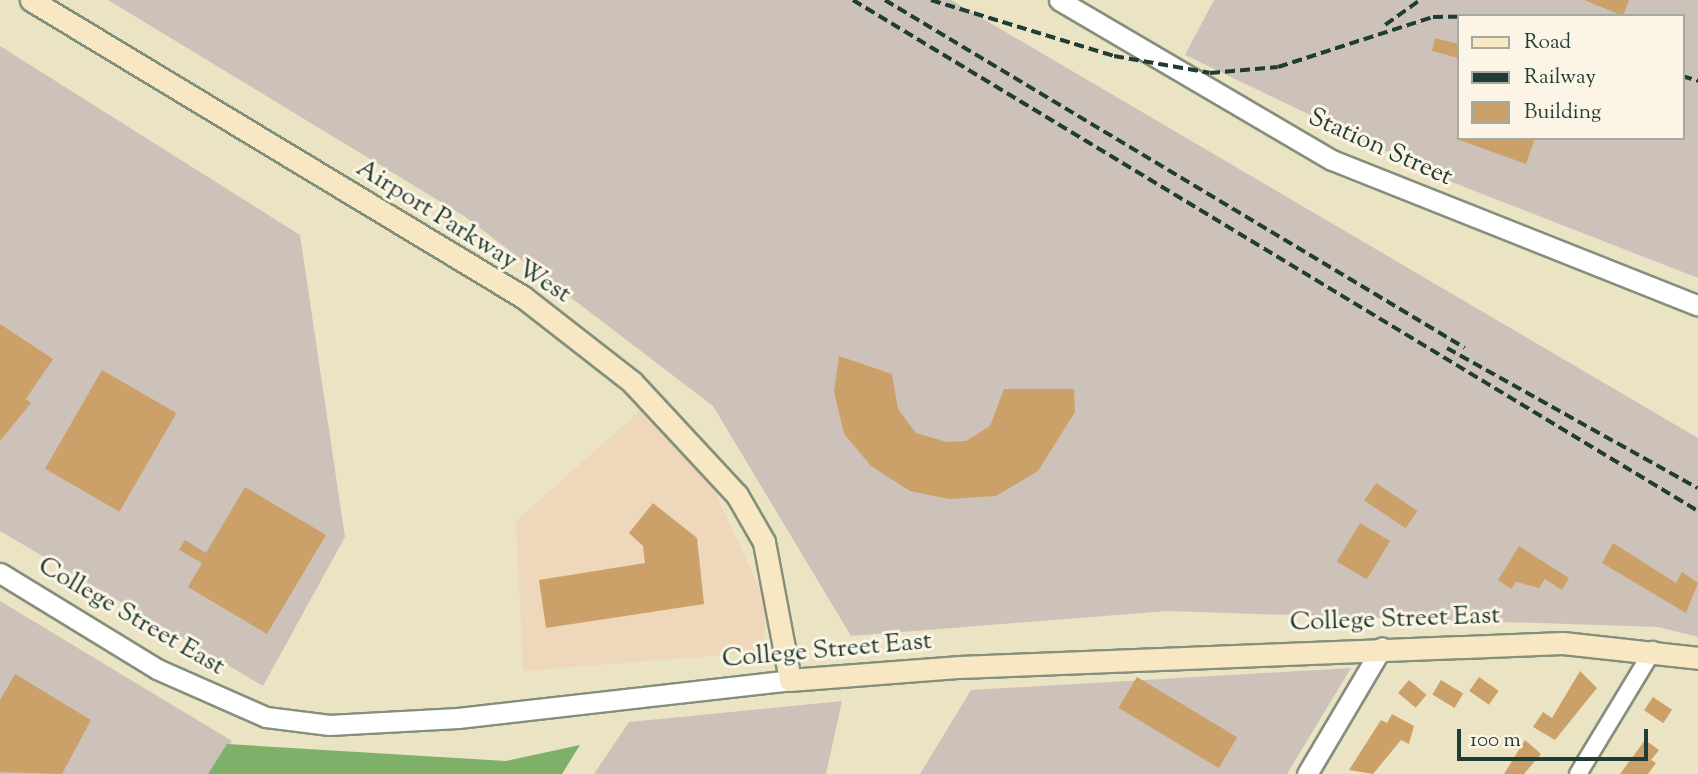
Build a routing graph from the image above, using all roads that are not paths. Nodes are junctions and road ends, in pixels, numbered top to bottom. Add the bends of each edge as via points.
1 (31, 0) edge
2 (1059, 0) edge
3 (1698, 306) edge
4 (0, 573) edge
5 (1382, 648) junction
6 (1653, 650) junction
7 (1698, 658) edge
8 (790, 680) junction
9 (1307, 774) edge
10 (1578, 774) edge

1 - 8 main road, Airport Parkway West via 523,297 632,382 737,495 764,542
2 - 3 street, Station Street via 1332,160
4 - 8 street, College Street East via 168,675 266,717 329,725 458,718
5 - 6 main road, College Street East via 1563,643
5 - 8 main road, College Street East
5 - 9 street
6 - 7 main road, College Street East
6 - 10 street

